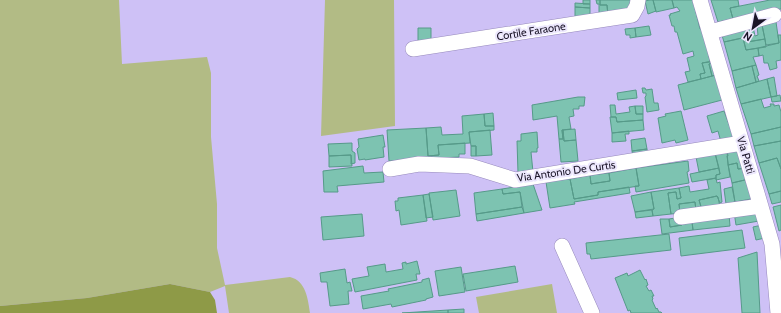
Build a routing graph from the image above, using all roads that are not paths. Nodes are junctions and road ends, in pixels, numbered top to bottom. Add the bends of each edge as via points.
1 (638, 0) edge
2 (700, 0) edge
3 (774, 15) dead end
4 (710, 32) junction
5 (413, 49) dead end
6 (742, 143) junction
7 (390, 169) dead end
8 (760, 206) junction
9 (681, 217) dead end
10 (562, 246) dead end
11 (592, 313) edge
12 (778, 313) edge

1 - 5 street, Cortile Faraone via 632,15
2 - 4 street, Via Patti
3 - 4 street
4 - 6 street, Via Patti
6 - 7 street, Via Antonio De Curtis via 515,180 470,166 419,164
6 - 8 street, Via Patti
8 - 9 street
8 - 12 street, Via Patti via 772,244
10 - 11 street

